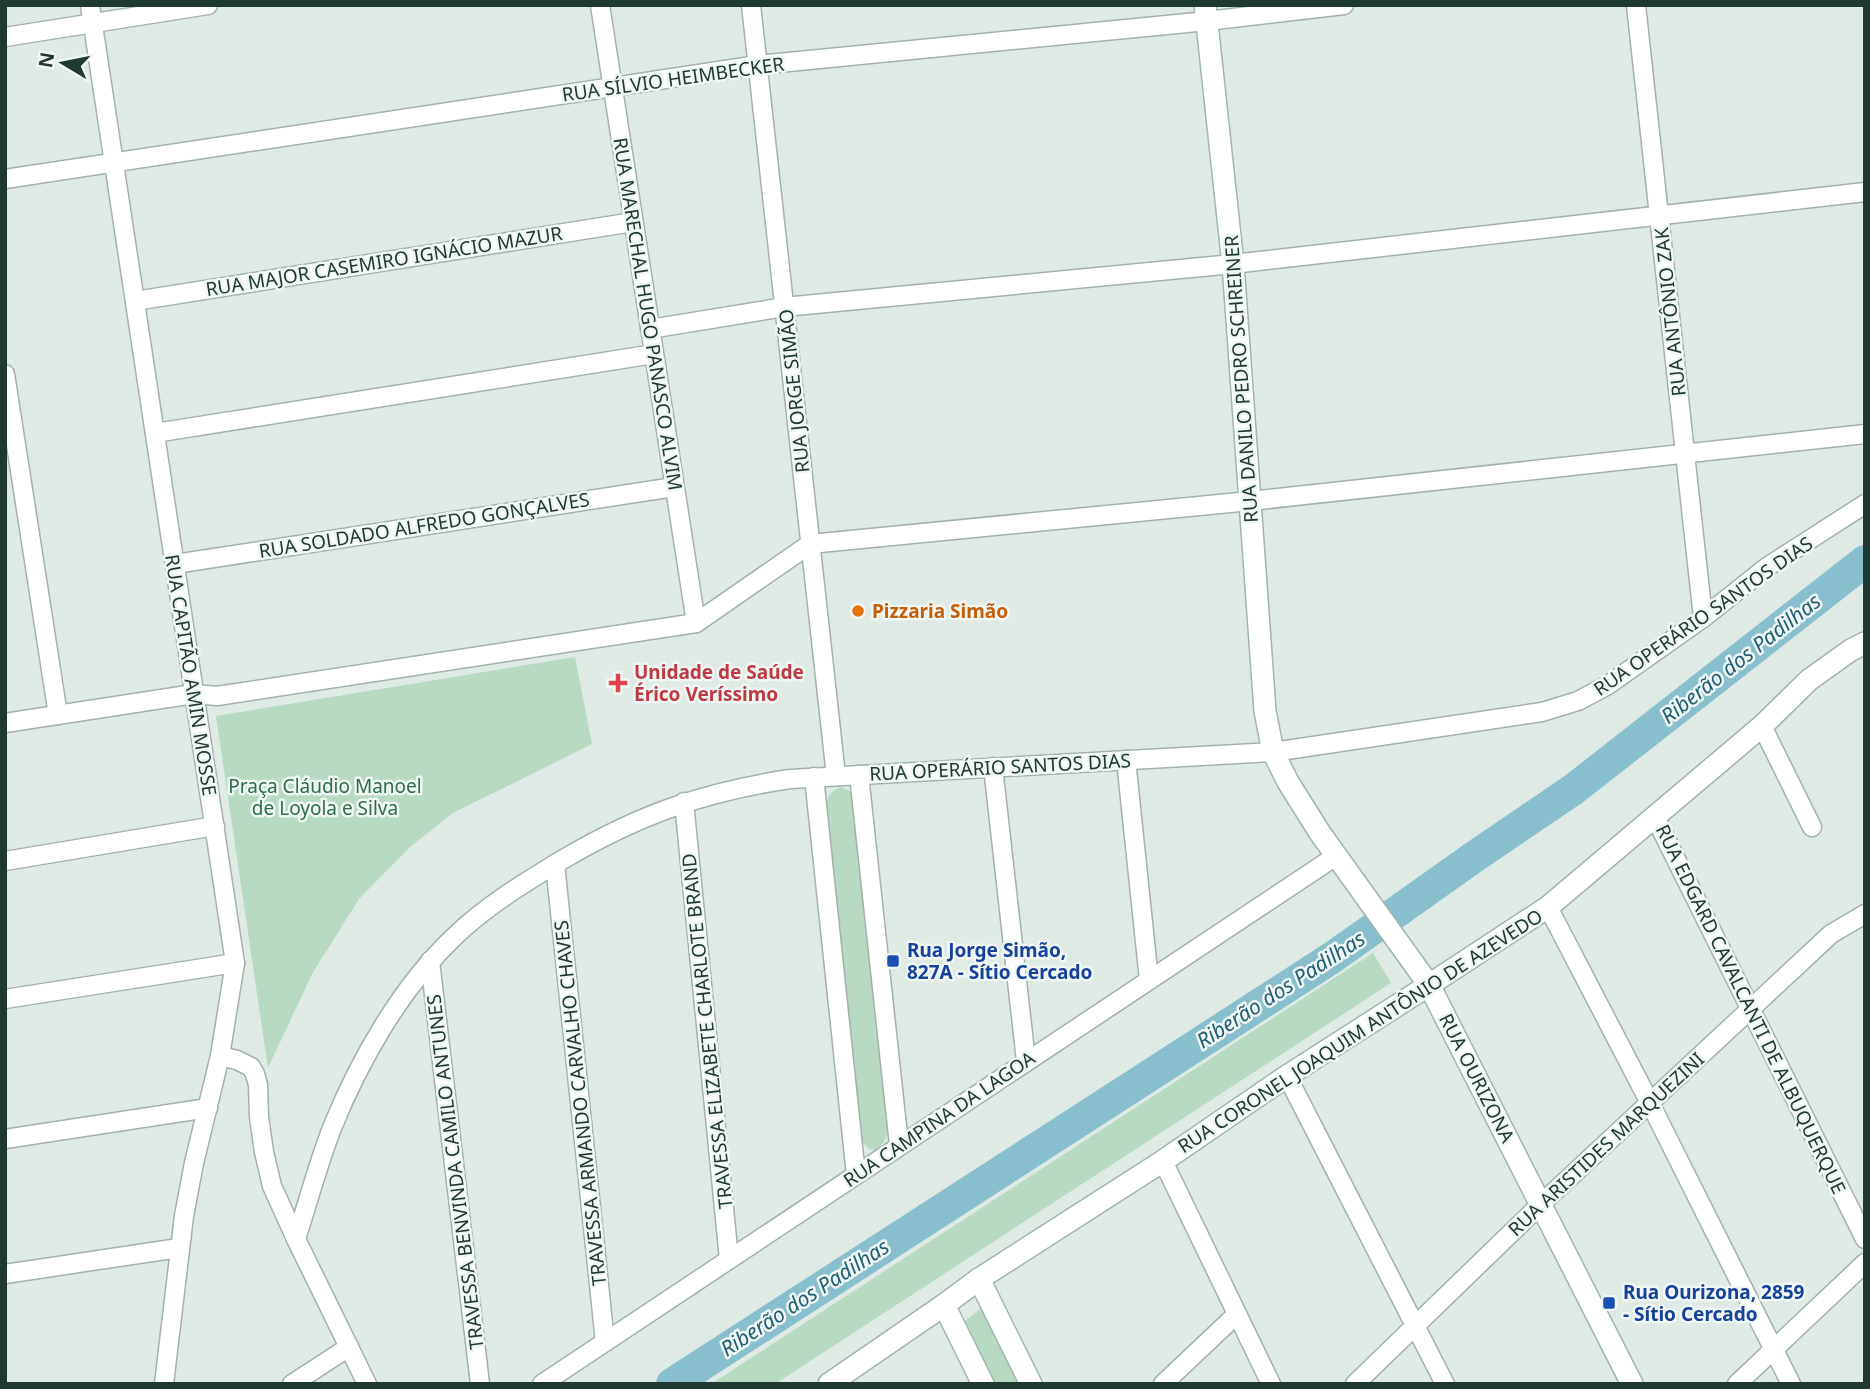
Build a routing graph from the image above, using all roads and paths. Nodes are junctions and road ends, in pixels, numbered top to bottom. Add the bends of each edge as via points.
1 (90, 5) edge
2 (208, 5) edge
3 (600, 5) edge
4 (751, 5) edge
5 (1344, 5) edge
6 (1636, 5) edge
7 (1206, 13) edge
8 (92, 24) junction
9 (5, 37) edge
10 (758, 65) junction
11 (612, 87) junction
12 (114, 163) junction
13 (5, 179) edge
14 (1865, 192) edge
15 (1659, 215) junction
16 (633, 222) junction
17 (1233, 264) junction
18 (135, 301) junction
19 (784, 307) junction
20 (650, 329) junction
21 (654, 354) junction
22 (5, 374) edge
23 (155, 433) junction
24 (1865, 434) edge
25 (1685, 453) junction
26 (674, 487) junction
27 (1250, 502) junction
28 (1865, 504) edge
29 (810, 544) junction
30 (175, 564) junction
31 (1703, 618) junction
32 (696, 623) junction
33 (1865, 643) edge
34 (194, 694) junction
35 (58, 715) junction
36 (5, 723) edge
37 (1762, 726) junction
38 (1273, 752) junction
39 (1126, 760) junction
40 (993, 767) junction
41 (859, 775) junction
42 (836, 776) junction
43 (814, 778) junction
44 (684, 802) junction
45 (1655, 817) junction
46 (215, 826) junction
47 (1812, 827) dead end
48 (1336, 856) junction
49 (5, 861) edge
50 (555, 864) junction
51 (1548, 907) junction
52 (1865, 914) edge
53 (430, 961) junction
54 (235, 963) junction
55 (1149, 979) junction
56 (1429, 985) junction
57 (5, 999) edge
58 (1409, 999) junction
59 (1751, 1008) junction
60 (1444, 1014) junction
61 (220, 1056) junction
62 (1026, 1061) junction
63 (1287, 1076) junction
64 (1650, 1103) junction
65 (208, 1108) junction
66 (5, 1139) edge
67 (900, 1146) junction
68 (1163, 1161) junction
69 (856, 1175) junction
70 (1541, 1204) junction
71 (296, 1239) junction
72 (1865, 1239) edge
73 (179, 1248) junction
74 (729, 1259) junction
75 (1865, 1263) edge
76 (5, 1274) edge
77 (979, 1279) junction
78 (944, 1305) junction
79 (1236, 1315) junction
80 (1415, 1326) junction
81 (606, 1342) junction
82 (349, 1347) junction
83 (1774, 1348) junction
84 (164, 1384) edge
85 (292, 1384) edge
86 (367, 1384) edge
87 (480, 1384) edge
88 (542, 1384) edge
89 (830, 1384) edge
90 (983, 1384) edge
91 (1031, 1384) edge
92 (1163, 1384) edge
93 (1271, 1384) edge
94 (1355, 1384) edge
95 (1445, 1384) edge
96 (1632, 1384) edge
97 (1737, 1384) edge
98 (1791, 1384) edge

1 - 8 street, RUA CAPITÃO AMIN MOSSE
2 - 8 street
3 - 11 street, RUA MARECHAL HUGO PANASCO ALVIM
4 - 10 street, RUA JORGE SIMÃO
5 - 7 street, RUA SÍLVIO HEIMBECKER
6 - 15 street, RUA ANTÔNIO ZAK
7 - 10 street, RUA SÍLVIO HEIMBECKER
7 - 17 main road, RUA DANILO PEDRO SCHREINER
8 - 9 street
8 - 12 street, RUA CAPITÃO AMIN MOSSE
10 - 11 street, RUA SÍLVIO HEIMBECKER
10 - 19 street, RUA JORGE SIMÃO
11 - 12 street, RUA SÍLVIO HEIMBECKER
11 - 16 street, RUA MARECHAL HUGO PANASCO ALVIM
12 - 13 street, RUA SÍLVIO HEIMBECKER
12 - 18 street, RUA CAPITÃO AMIN MOSSE
14 - 15 street
15 - 17 street
15 - 25 street, RUA ANTÔNIO ZAK
16 - 18 street, RUA MAJOR CASEMIRO IGNÁCIO MAZUR
16 - 20 street, RUA MARECHAL HUGO PANASCO ALVIM
17 - 19 street
17 - 27 main road, RUA DANILO PEDRO SCHREINER
18 - 23 street, RUA CAPITÃO AMIN MOSSE
19 - 20 street
19 - 29 street, RUA JORGE SIMÃO
20 - 21 street, RUA MARECHAL HUGO PANASCO ALVIM
21 - 23 street
21 - 26 street, RUA MARECHAL HUGO PANASCO ALVIM
22 - 35 street
23 - 30 street, RUA CAPITÃO AMIN MOSSE
24 - 25 street
25 - 27 street
25 - 31 street, RUA ANTÔNIO ZAK
26 - 30 street, RUA SOLDADO ALFREDO GONÇALVES
26 - 32 street, RUA MARECHAL HUGO PANASCO ALVIM
27 - 29 street
27 - 38 main road, RUA DANILO PEDRO SCHREINER via 1265,711
28 - 31 street, RUA OPERÁRIO SANTOS DIAS via 1767,567
29 - 32 street
29 - 42 street, RUA JORGE SIMÃO
30 - 34 street, RUA CAPITÃO AMIN MOSSE
31 - 38 street, RUA OPERÁRIO SANTOS DIAS via 1608,685 1560,708
32 - 34 street via 217,696
33 - 37 main road, RUA CORONEL JOAQUIM ANTÔNIO DE AZEVEDO via 1809,680
34 - 35 street
34 - 46 street, RUA CAPITÃO AMIN MOSSE
35 - 36 street
37 - 45 main road, RUA CORONEL JOAQUIM ANTÔNIO DE AZEVEDO
37 - 47 street
38 - 39 street, RUA OPERÁRIO SANTOS DIAS
38 - 48 main road, RUA OURIZONA via 1302,807
39 - 40 street, RUA OPERÁRIO SANTOS DIAS
39 - 55 street
40 - 41 street, RUA OPERÁRIO SANTOS DIAS
40 - 62 street
41 - 42 street, RUA OPERÁRIO SANTOS DIAS
41 - 67 street
42 - 43 street, RUA OPERÁRIO SANTOS DIAS
43 - 44 street, RUA OPERÁRIO SANTOS DIAS via 764,783
43 - 69 street
44 - 50 street, RUA OPERÁRIO SANTOS DIAS via 634,821
44 - 74 street, TRAVESSA ELIZABETE CHARLOTE BRAND
45 - 51 main road, RUA CORONEL JOAQUIM ANTÔNIO DE AZEVEDO
45 - 59 street, RUA EDGARD CAVALCANTI DE ALBUQUERQUE
46 - 49 street
46 - 54 street, RUA CAPITÃO AMIN MOSSE
48 - 55 street, RUA CAMPINA DA LAGOA
48 - 56 main road, RUA OURIZONA
50 - 53 street, RUA OPERÁRIO SANTOS DIAS via 485,910
50 - 81 street, TRAVESSA ARMANDO CARVALHO CHAVES
51 - 56 main road, RUA CORONEL JOAQUIM ANTÔNIO DE AZEVEDO
51 - 64 street
52 - 59 street, RUA ARISTIDES MARQUEZINI via 1831,934
53 - 71 street, RUA OPERÁRIO SANTOS DIAS via 384,1027 346,1096
53 - 87 street, TRAVESSA BENVINDA CAMILO ANTUNES
54 - 57 street
54 - 61 street, RUA CAPITÃO AMIN MOSSE
55 - 62 street, RUA CAMPINA DA LAGOA
56 - 58 main road, RUA CORONEL JOAQUIM ANTÔNIO DE AZEVEDO
56 - 60 main road, RUA OURIZONA
58 - 60 main road via 1432,1004
58 - 63 main road, RUA CORONEL JOAQUIM ANTÔNIO DE AZEVEDO
59 - 64 street, RUA ARISTIDES MARQUEZINI
59 - 72 street, RUA EDGARD CAVALCANTI DE ALBUQUERQUE
60 - 70 main road, RUA OURIZONA
61 - 65 street, RUA CAPITÃO AMIN MOSSE
61 - 71 street via 251,1067 255,1074 267,1166
62 - 67 street, RUA CAMPINA DA LAGOA
63 - 68 main road, RUA CORONEL JOAQUIM ANTÔNIO DE AZEVEDO
63 - 80 street
64 - 70 street, RUA ARISTIDES MARQUEZINI
64 - 83 street
65 - 66 street
65 - 73 street, RUA CAPITÃO AMIN MOSSE
67 - 69 street, RUA CAMPINA DA LAGOA
68 - 77 main road, RUA CORONEL JOAQUIM ANTÔNIO DE AZEVEDO
68 - 79 street
69 - 74 street, RUA CAMPINA DA LAGOA
70 - 80 street, RUA ARISTIDES MARQUEZINI
70 - 96 main road, RUA OURIZONA
71 - 82 street
73 - 76 street
73 - 84 street, RUA CAPITÃO AMIN MOSSE
74 - 81 street, RUA CAMPINA DA LAGOA
75 - 83 street
77 - 78 main road, RUA CORONEL JOAQUIM ANTÔNIO DE AZEVEDO
77 - 91 main road
78 - 89 main road, RUA CORONEL JOAQUIM ANTÔNIO DE AZEVEDO
78 - 90 main road
79 - 92 street
79 - 93 street
80 - 94 street, RUA ARISTIDES MARQUEZINI
80 - 95 street
81 - 88 street, RUA CAMPINA DA LAGOA
82 - 85 street
82 - 86 street
83 - 97 street
83 - 98 street

